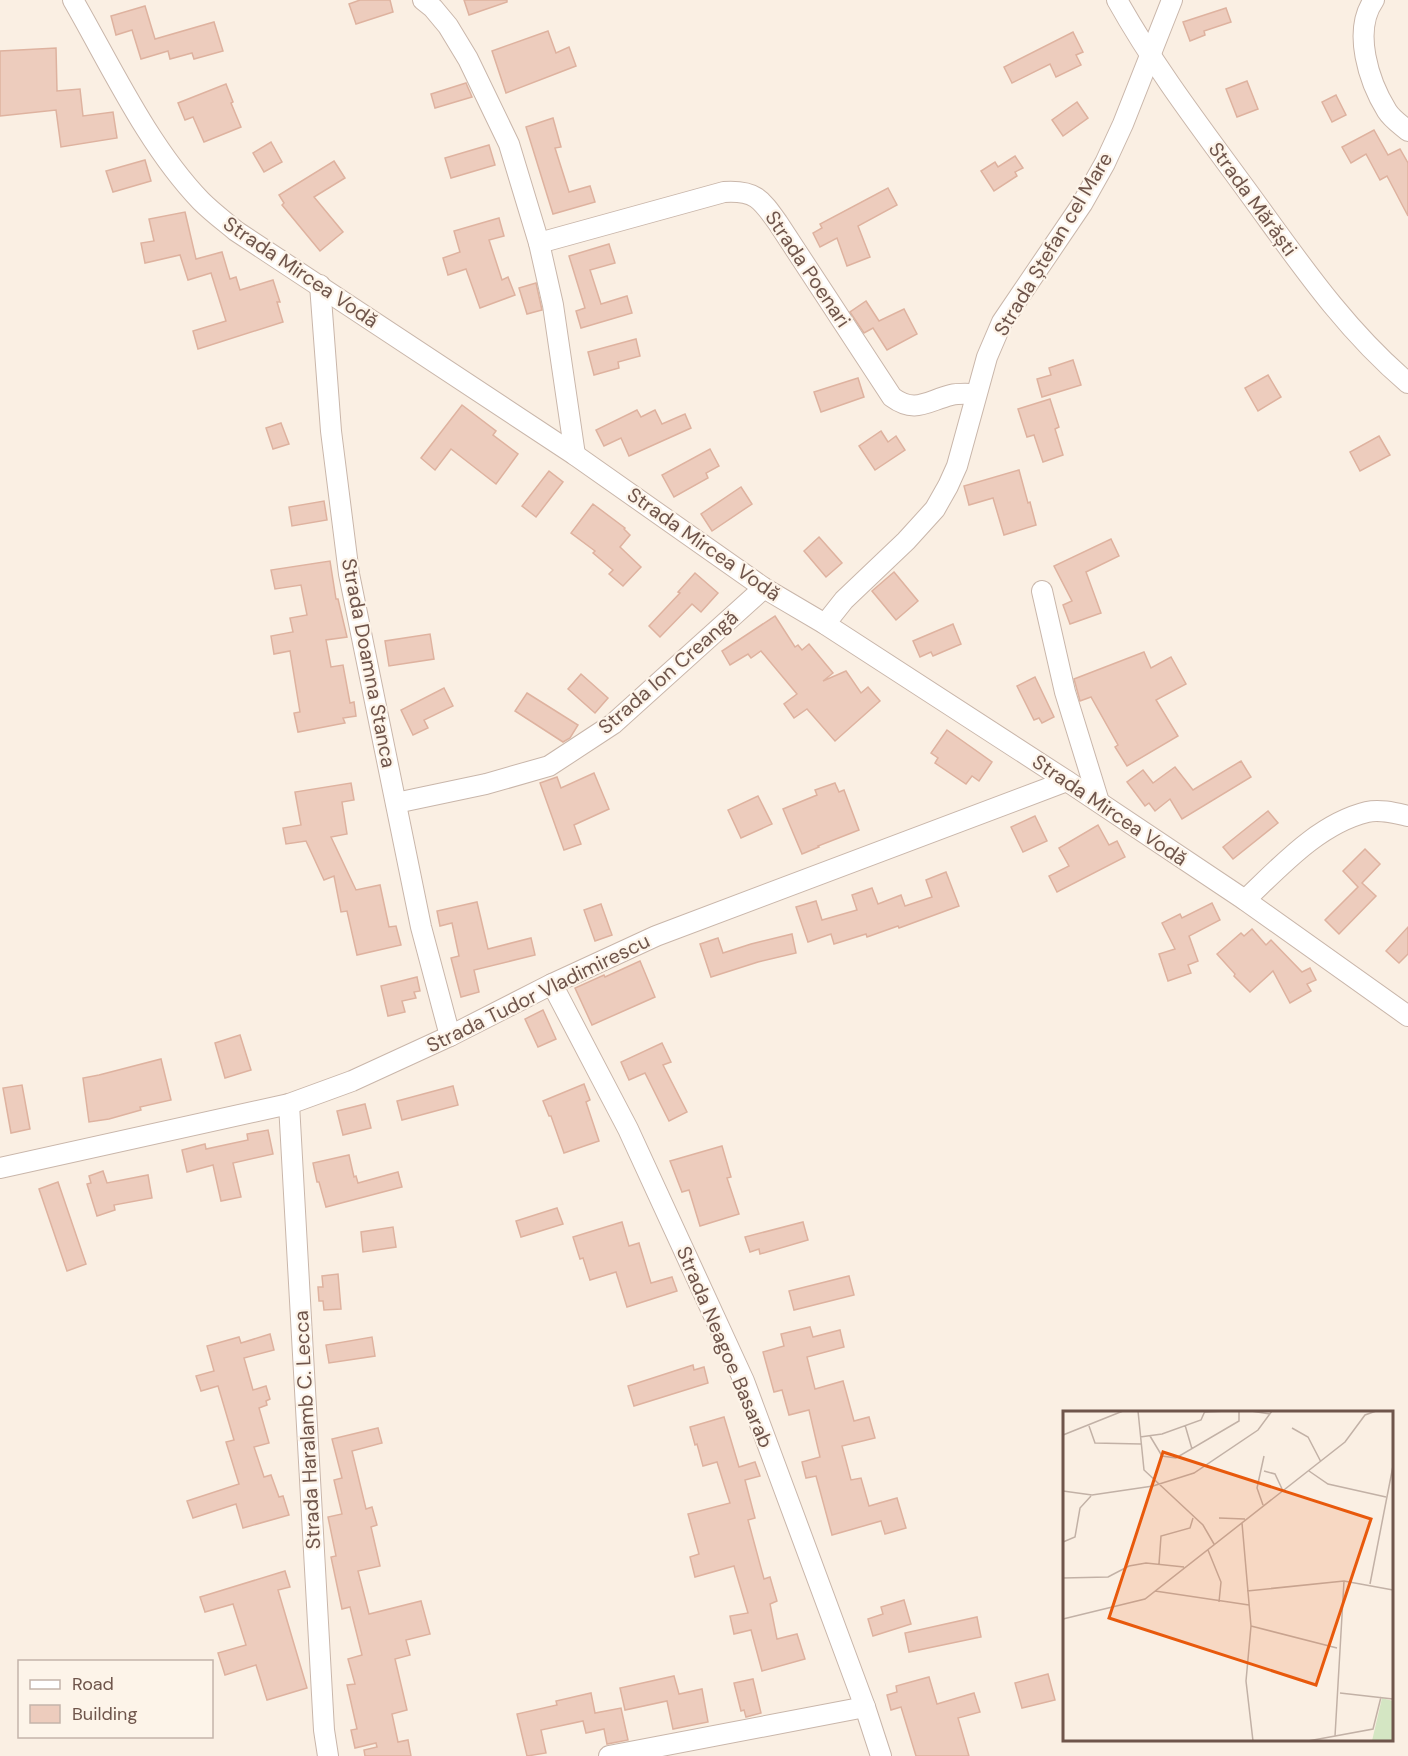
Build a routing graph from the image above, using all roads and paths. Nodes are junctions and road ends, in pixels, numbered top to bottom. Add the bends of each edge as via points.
1 (73, 0) edge
2 (423, 0) edge
3 (1117, 0) edge
4 (1172, 0) edge
5 (1374, 0) edge
6 (1150, 56) junction
7 (1408, 131) edge
8 (539, 243) junction
9 (320, 285) junction
10 (1408, 382) edge
11 (976, 394) junction
12 (575, 455) junction
13 (764, 588) junction
14 (1042, 591) dead end
15 (825, 624) junction
16 (1066, 780) junction
17 (1099, 802) junction
18 (396, 803) junction
19 (1408, 816) edge
20 (1245, 900) junction
21 (552, 984) junction
22 (1406, 1012) edge
23 (450, 1036) junction
24 (289, 1104) junction
25 (0, 1168) edge
26 (865, 1707) junction
27 (328, 1756) edge
28 (609, 1756) edge
29 (881, 1756) edge

1 - 9 street, Strada Mircea Vodă via 142,122 176,172 236,231
2 - 8 street via 448,27 468,60 504,134
3 - 6 street, Strada Mărăști
4 - 6 street, Strada Ștefan cel Mare
5 - 7 street via 1364,30 1366,61 1389,114
6 - 10 street, Strada Mărăști via 1321,292 1350,328
6 - 11 street, Strada Ștefan cel Mare via 1105,163 1002,322
8 - 11 street, Strada Poenari via 724,192 754,195 778,223 892,397 902,405 914,406 953,394
8 - 12 street via 553,305
9 - 12 street, Strada Mircea Vodă
9 - 18 street, Strada Doamna Stanca via 331,431 349,574
11 - 15 street, Strada Ștefan cel Mare via 957,466 935,509
12 - 13 street, Strada Mircea Vodă
13 - 15 street, Strada Mircea Vodă
13 - 18 street, Strada Ion Creangă via 613,724 549,766
14 - 17 street via 1065,692
15 - 16 street, Strada Mircea Vodă
16 - 17 street, Strada Mircea Vodă
16 - 21 street, Strada Tudor Vladimirescu via 656,936
17 - 20 street, Strada Mircea Vodă
18 - 23 street, Strada Doamna Stanca via 421,927
19 - 20 street via 1368,812 1335,825 1301,846
20 - 22 street, Strada Mircea Vodă
21 - 23 street, Strada Tudor Vladimirescu
21 - 26 street, Strada Neagoe Basarab via 628,1129 744,1380
23 - 24 street, Strada Tudor Vladimirescu via 352,1082
24 - 25 street, Strada Tudor Vladimirescu
24 - 27 street, Strada Haralamb C. Lecca
26 - 28 street
26 - 29 street, Strada Neagoe Basarab

